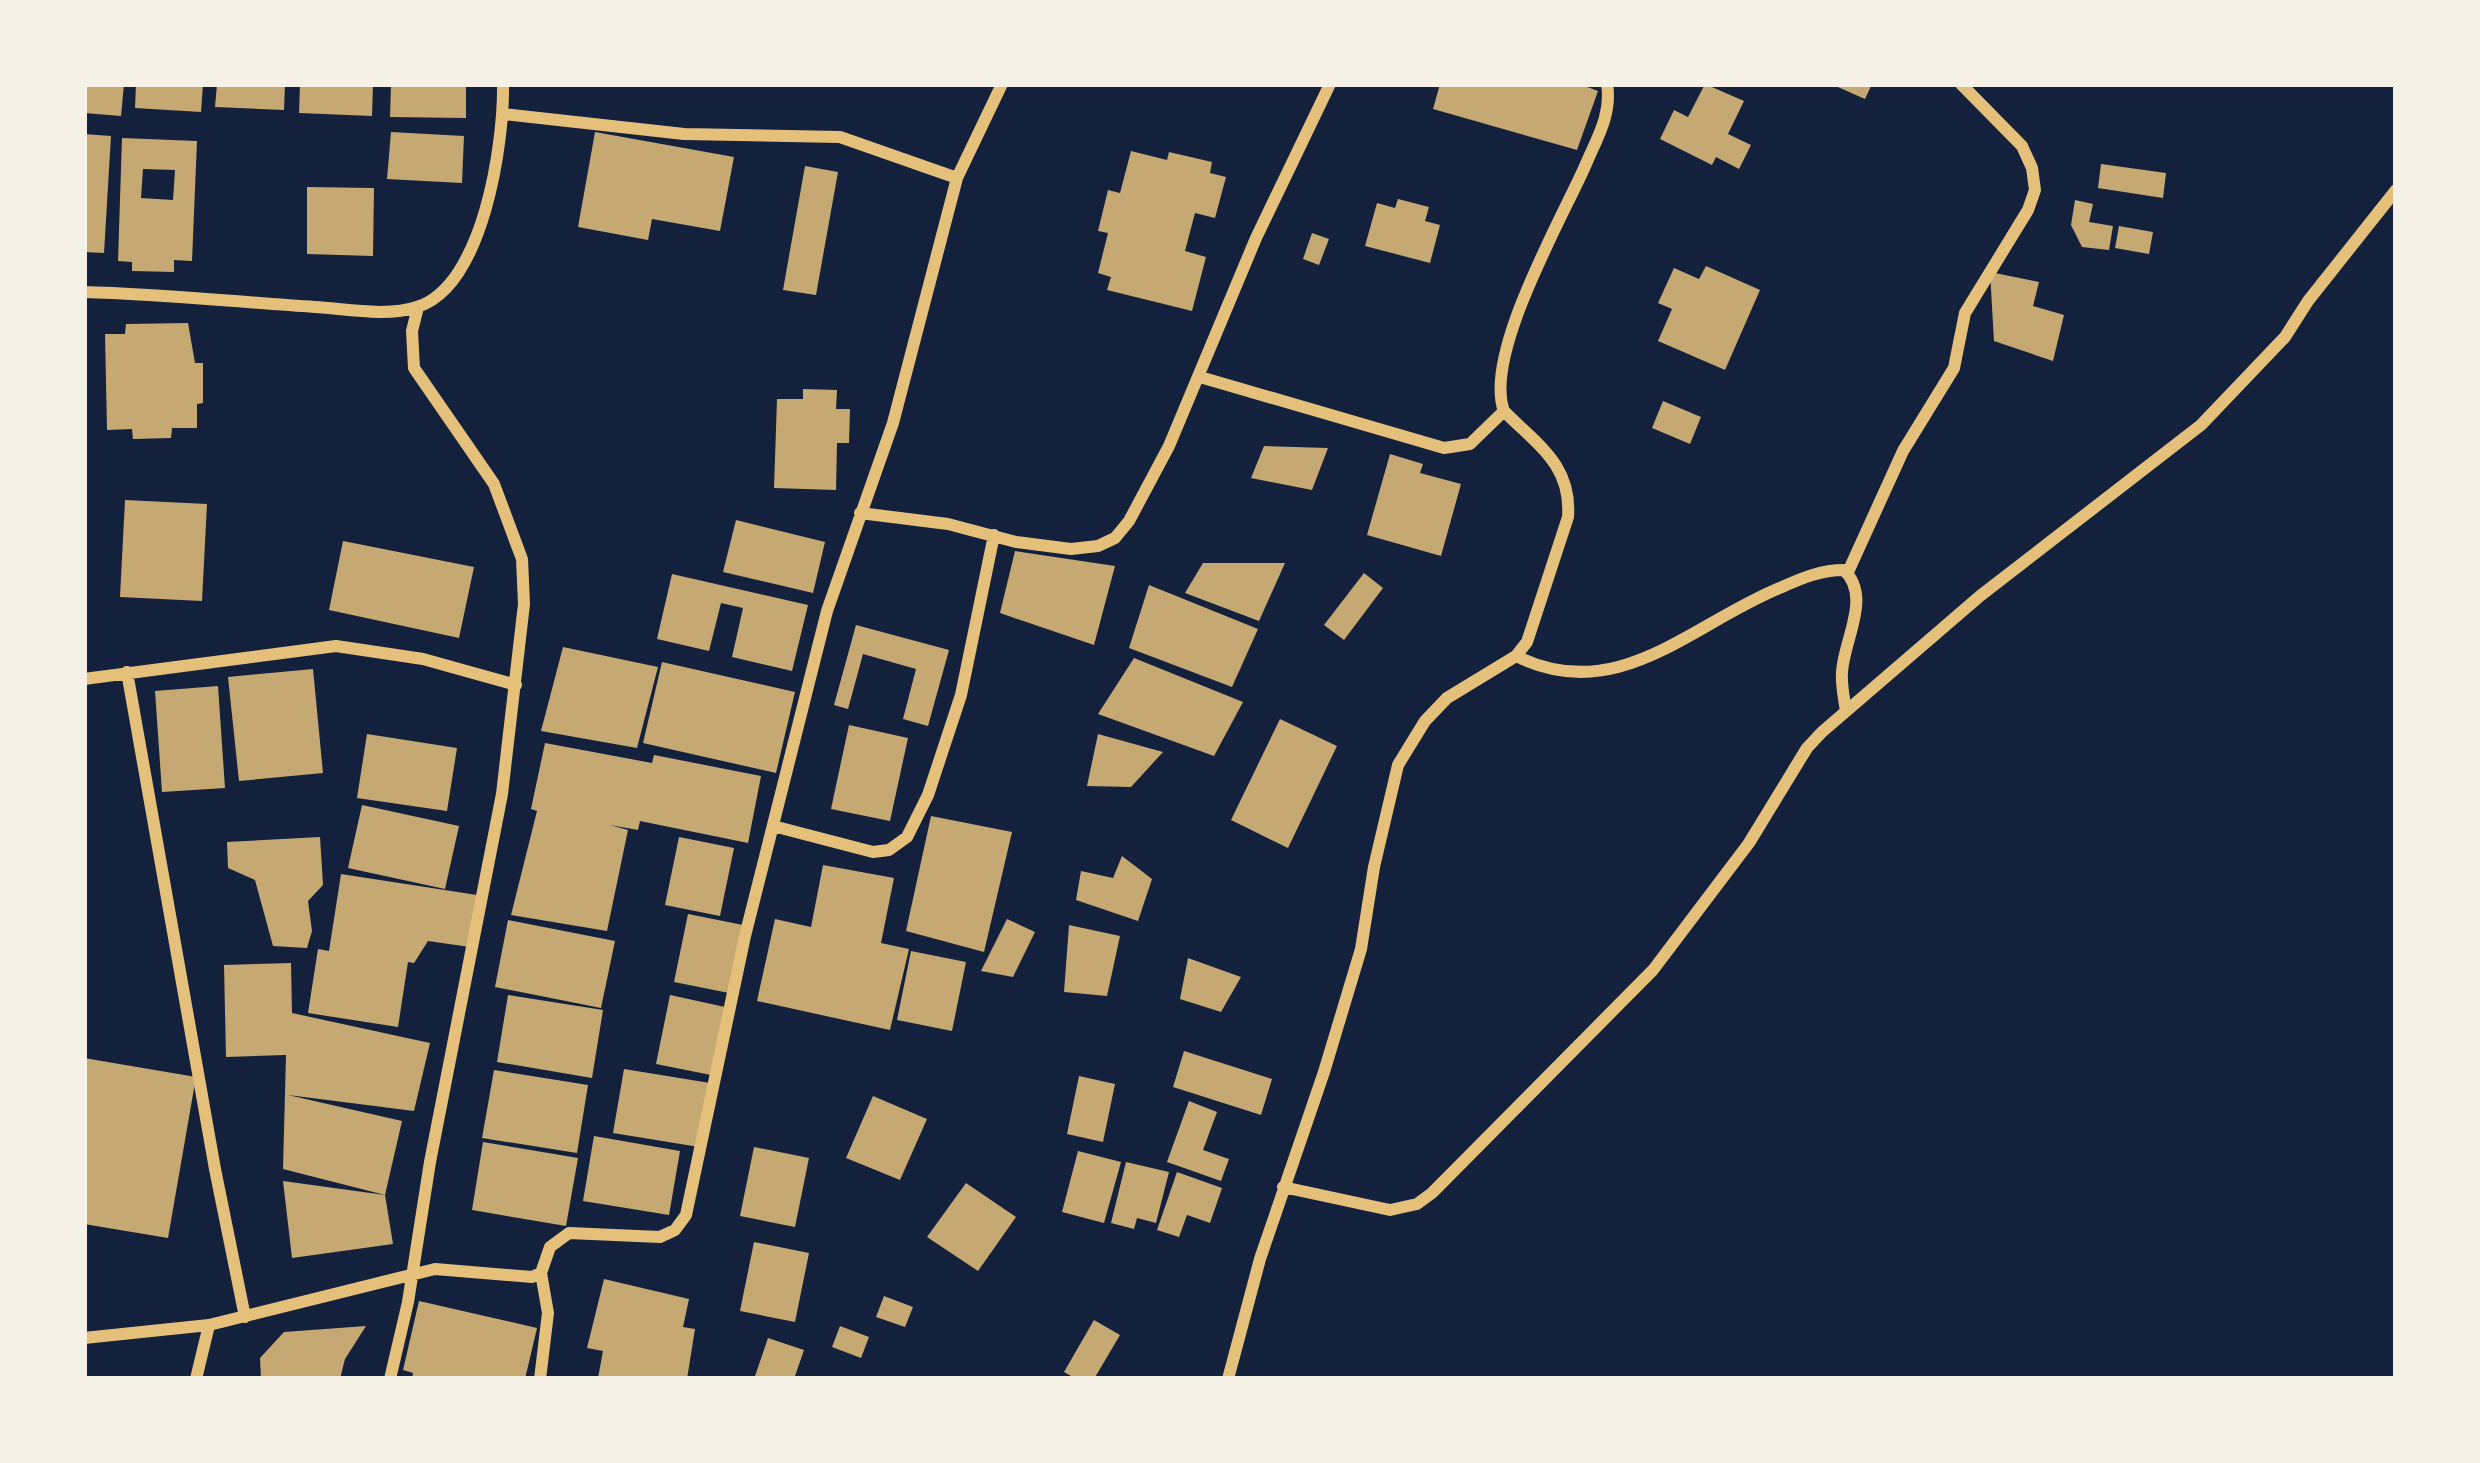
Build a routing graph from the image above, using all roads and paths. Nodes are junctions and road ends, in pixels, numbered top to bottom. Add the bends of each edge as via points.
1 (503, 84) edge
2 (1002, 84) edge
3 (1330, 84) edge
4 (1607, 84) edge
5 (1960, 84) edge
6 (504, 114) junction
7 (957, 178) junction
8 (2396, 190) edge
9 (84, 292) edge
10 (418, 307) junction
11 (1200, 377) junction
12 (1504, 411) junction
13 (860, 513) junction
14 (994, 535) junction
15 (1848, 572) junction
16 (1516, 656) junction
17 (127, 672) junction
18 (84, 679) edge
19 (517, 685) junction
20 (1846, 711) junction
21 (773, 826) junction
22 (1283, 1186) junction
23 (542, 1273) junction
24 (410, 1276) junction
25 (245, 1317) junction
26 (209, 1325) junction
27 (84, 1337) edge
28 (196, 1379) edge
29 (390, 1379) edge
30 (540, 1379) edge
31 (1228, 1379) edge

1 - 6 street
2 - 7 street
3 - 11 street
4 - 12 street via 1605,120 1517,317 1501,373
5 - 15 street via 2022,146 2035,190 1965,313 1954,368 1903,451
6 - 7 street via 684,134 840,136
6 - 10 street via 482,226 460,268
7 - 13 street via 893,424
8 - 20 street via 2285,337 2201,425
9 - 10 street via 370,311
10 - 19 street via 414,368 494,484 522,559
11 - 12 street via 1444,448 1470,444
11 - 14 street via 1114,538 1071,549
12 - 16 street via 1552,455 1570,500 1534,629
13 - 14 street
13 - 21 street via 826,611
14 - 21 street via 962,695 907,837 873,852
15 - 16 street via 1799,579 1611,669 1563,673
15 - 20 street via 1856,594 1842,674
16 - 22 street via 1447,698 1398,765 1361,949
17 - 18 street
17 - 19 street via 336,646
17 - 25 street
19 - 24 street
20 - 22 street via 1807,748 1749,843 1653,970 1432,1193 1390,1210
21 - 23 street via 680,1226 640,1238 569,1232 550,1247
22 - 31 street
23 - 24 street via 447,1268
23 - 30 street via 548,1313
24 - 25 street
24 - 29 street
25 - 26 street
26 - 27 street
26 - 28 street

